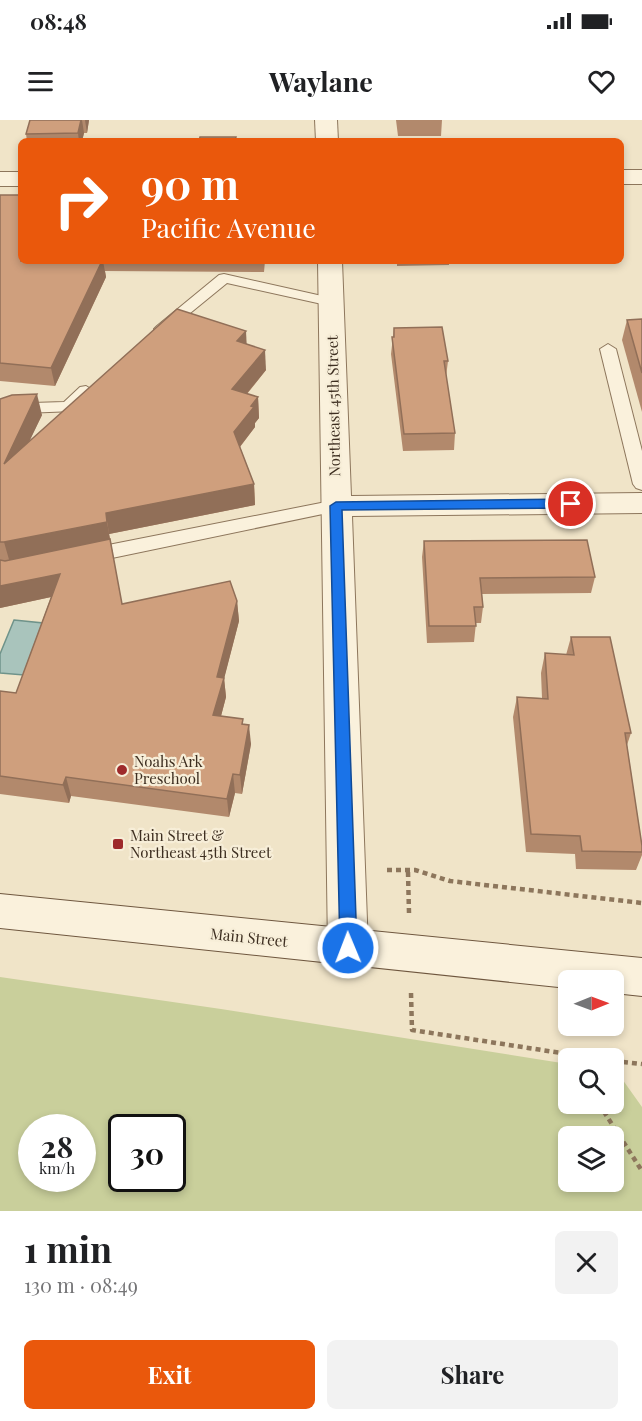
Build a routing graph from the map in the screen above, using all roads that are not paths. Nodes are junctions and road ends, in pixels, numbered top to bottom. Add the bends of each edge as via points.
1 (326, 120) edge
2 (327, 138) edge
3 (624, 177) edge
4 (642, 177) edge
5 (0, 179) edge
6 (18, 179) edge
7 (330, 264) edge
8 (331, 302) junction
9 (150, 338) edge
10 (608, 349) dead end
11 (95, 384) edge
12 (0, 409) edge
13 (642, 484) edge
14 (642, 503) edge
15 (336, 506) junction
16 (68, 560) edge
17 (0, 911) edge
18 (348, 948) junction
19 (642, 977) edge

1 - 2 street
3 - 4 street
5 - 6 street
7 - 8 street, Northeast 45th Street
8 - 9 lane via 224,278
8 - 15 street, Northeast 45th Street
10 - 13 lane
11 - 12 lane via 68,407
14 - 15 street
15 - 16 lane
15 - 18 street, Northeast 45th Street
17 - 18 street, Main Street
18 - 19 street, Main Street

